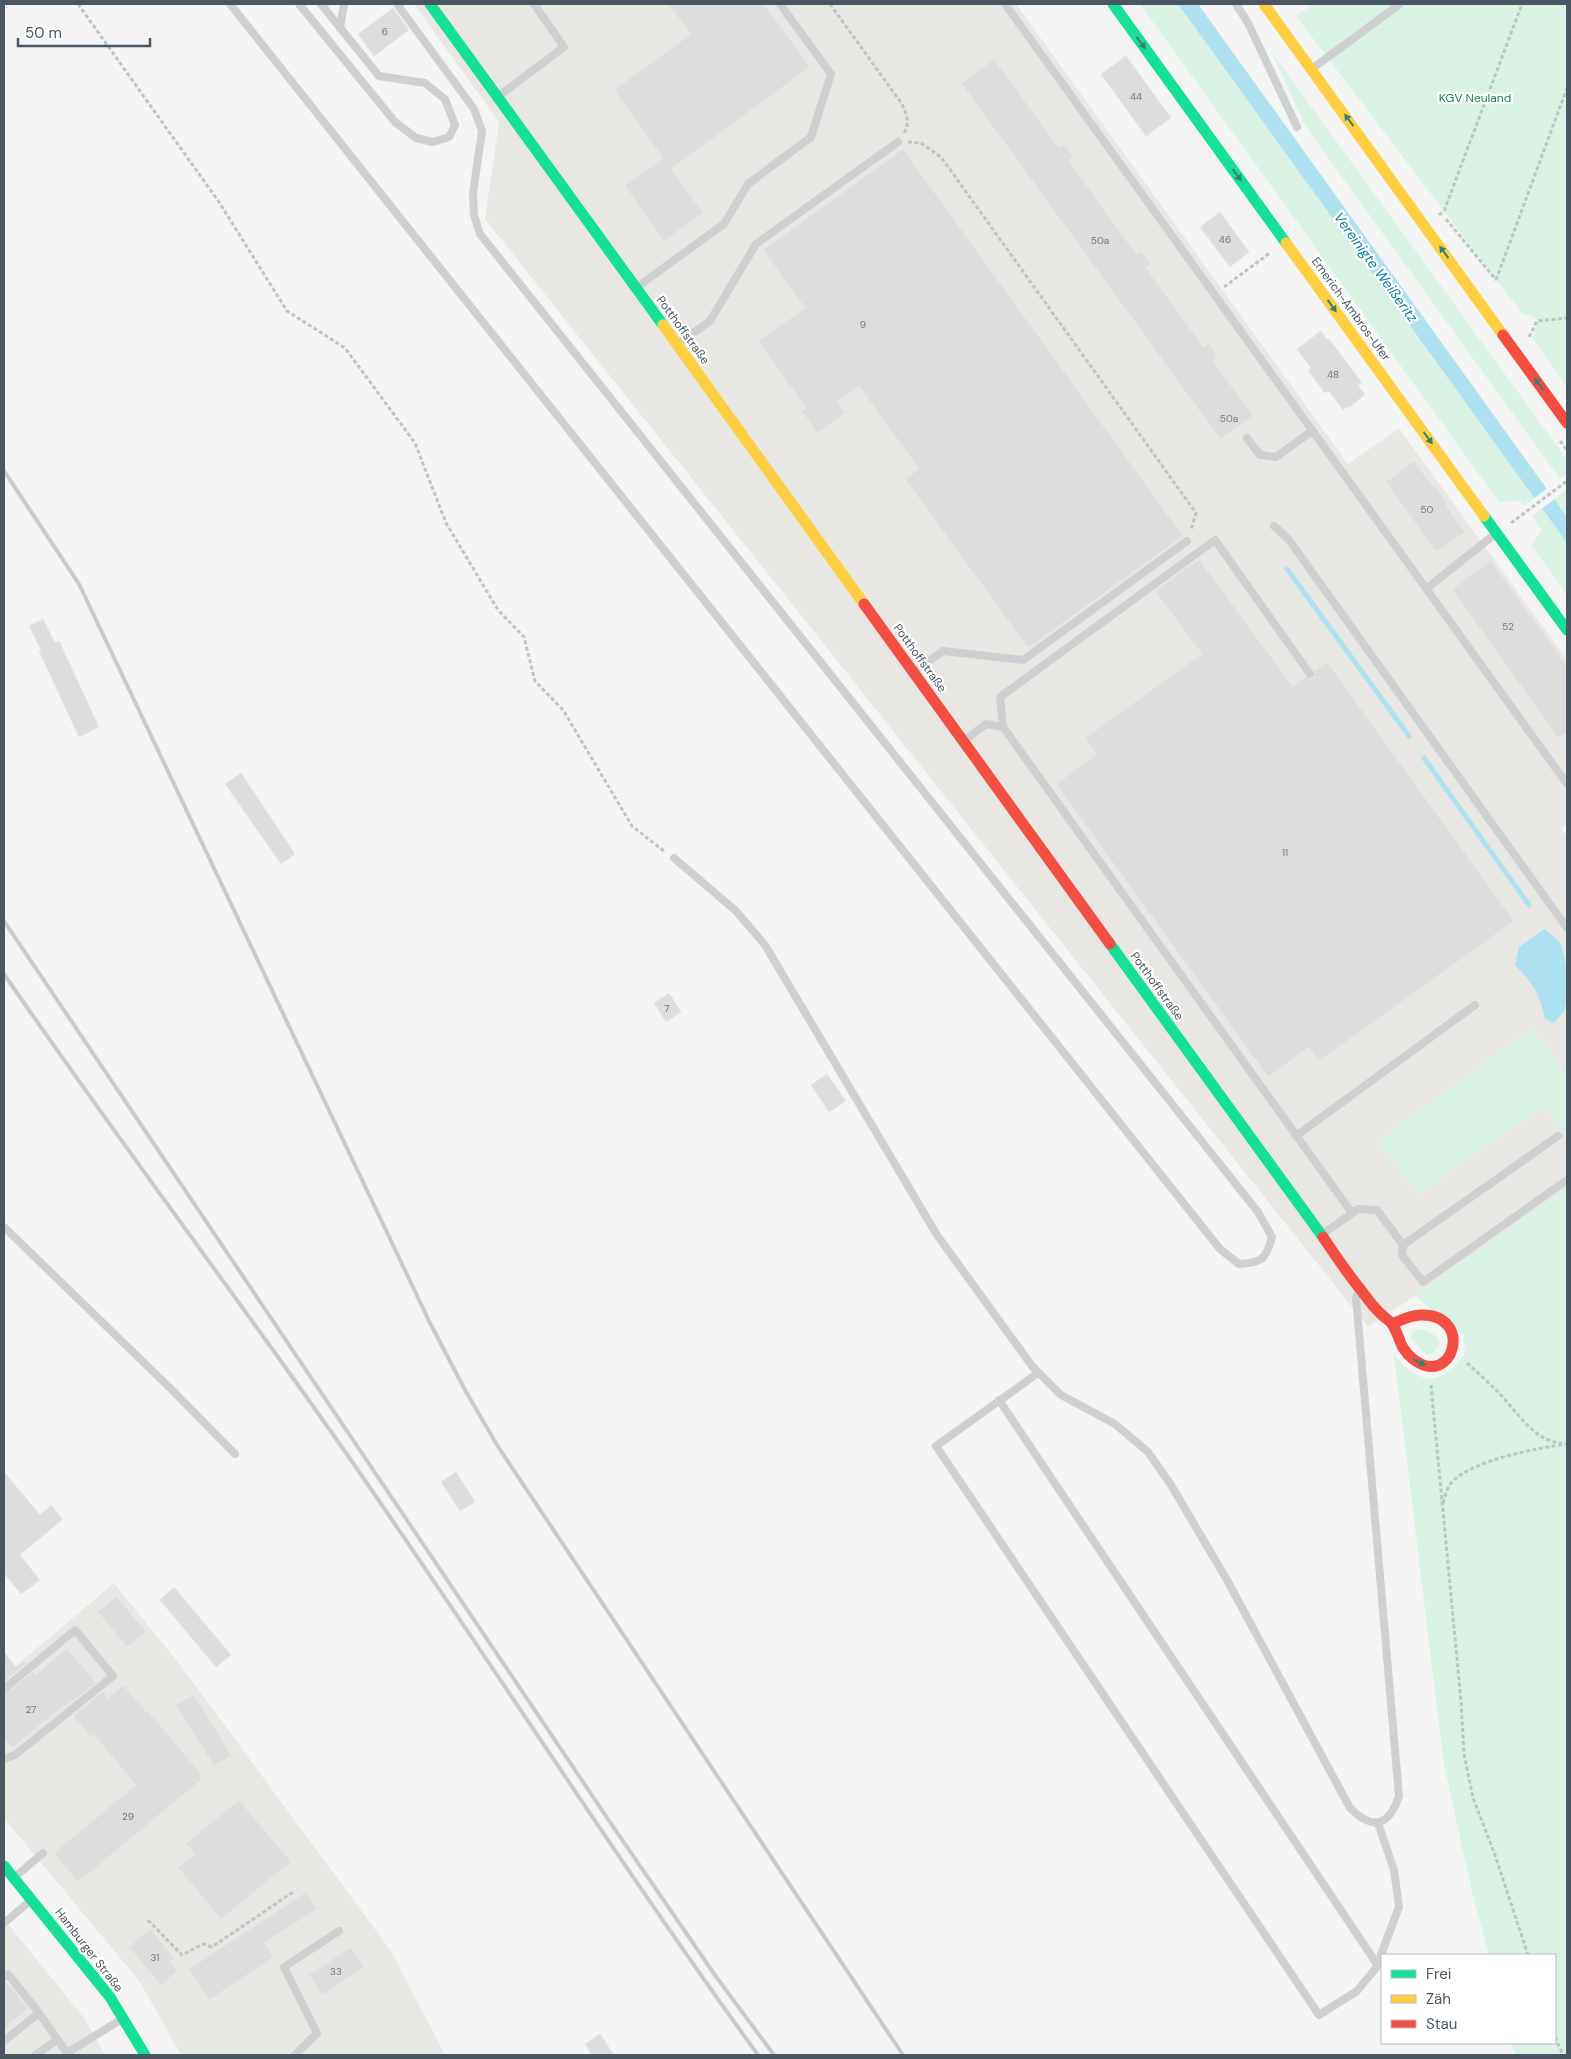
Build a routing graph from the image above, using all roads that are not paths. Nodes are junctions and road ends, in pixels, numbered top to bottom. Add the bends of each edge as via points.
1 (230, 4) edge
2 (299, 4) edge
3 (320, 4) edge
4 (344, 4) edge
5 (397, 4) edge
6 (430, 4) edge
7 (534, 4) edge
8 (780, 4) edge
9 (1005, 4) edge
10 (1113, 4) edge
11 (1236, 4) edge
12 (1264, 4) edge
13 (1400, 4) edge
14 (340, 28) junction
15 (1312, 69) junction
16 (497, 97) junction
17 (1297, 127) dead end
18 (898, 142) road end
19 (636, 288) junction
20 (677, 345) junction
21 (1567, 423) edge
22 (1312, 431) junction
23 (1247, 438) dead end
24 (1274, 526) dead end
25 (1496, 533) junction
26 (1187, 542) road end
27 (1428, 588) junction
28 (1567, 630) edge
29 (914, 673) junction
30 (1310, 674) dead end
31 (1003, 726) junction
32 (963, 741) junction
33 (1567, 784) edge
34 (674, 858) road end
35 (1567, 928) edge
36 (1475, 1005) dead end
37 (1296, 1136) junction
38 (1558, 1136) dead end
39 (1567, 1180) edge
40 (1352, 1213) junction
41 (4, 1227) edge
42 (1321, 1235) junction
43 (1403, 1245) junction
44 (1360, 1289) junction
45 (1392, 1324) junction
46 (1038, 1372) junction
47 (1000, 1400) junction
48 (235, 1454) dead end
49 (4, 1690) edge
50 (4, 1759) edge
51 (1378, 1823) junction
52 (43, 1853) dead end
53 (4, 1866) edge
54 (13, 1878) junction
55 (32, 1900) junction
56 (4, 1923) edge
57 (339, 1931) dead end
58 (1382, 1954) edge
59 (1381, 1956) edge
60 (1378, 1964) junction
61 (4, 1978) edge
62 (39, 2013) junction
63 (124, 2018) junction
64 (57, 2040) junction
65 (4, 2041) edge
66 (67, 2054) edge
67 (35, 2055) edge
68 (145, 2055) edge
69 (295, 2055) edge

1 - 5 lane via 1220,1249 1240,1264 1257,1263 1268,1254 1272,1237 1258,1212 480,234 474,216 473,193 482,131 474,109
2 - 14 lane via 395,122 416,138 433,142 450,138 456,125 446,99 425,83 379,76
3 - 14 lane
4 - 14 lane
6 - 16 street, Potthoffstraße
7 - 16 lane via 564,47
8 - 19 lane via 831,74 810,137 748,184 724,224
9 - 22 lane
10 -> 25 street, Emerich-Ambros-Ufer
11 - 17 lane
12 - 15 street
13 - 15 lane
21 -> 15 street
16 - 19 street, Potthoffstraße
18 - 20 lane via 756,244 710,321
19 - 20 street, Potthoffstraße
20 - 29 street, Potthoffstraße
22 - 23 lane via 1276,458 1260,455
22 - 27 lane
24 - 35 lane via 1289,540
25 - 27 lane
25 - 28 street, Emerich-Ambros-Ufer
26 - 29 lane via 1023,660 943,651
27 - 33 lane
29 - 32 street, Potthoffstraße
30 - 31 lane via 1215,540 1000,697
31 - 32 lane via 986,724
31 - 37 lane
32 - 42 street, Potthoffstraße
34 - 46 lane via 736,911 765,945 937,1235
36 - 37 lane
37 - 40 lane
38 - 43 lane
39 - 43 lane via 1423,1282 1402,1255
40 - 42 lane
40 - 43 lane via 1358,1209 1377,1210
41 - 48 lane
42 - 44 street, Potthoffstraße
44 - 45 street, Potthoffstraße
44 - 51 lane via 1356,1298 1399,1796 1388,1818
45 -> 45 street, Potthoffstraße via 1400,1344 1413,1360 1429,1367 1444,1362 1453,1353 1455,1339 1449,1328 1438,1319 1423,1315
46 - 47 lane
46 - 51 lane via 1061,1395 1116,1424 1148,1452 1227,1580 1350,1808 1368,1822
47 - 60 lane
47 - 60 lane via 936,1446 1319,2015 1357,1991
49 - 50 lane via 74,1630 113,1676 15,1756
51 - 58 lane via 1394,1870 1399,1907
52 - 54 lane
53 - 54 street, Hamburger Straße
54 - 55 street, Hamburger Straße
55 - 56 lane
55 - 63 street, Hamburger Straße
57 - 69 lane via 284,1967 317,2033
59 - 60 lane
61 - 62 lane via 8,1974
62 - 64 lane
62 - 65 lane
63 - 66 lane
63 - 68 street, Hamburger Straße
64 - 66 lane
64 - 67 lane

